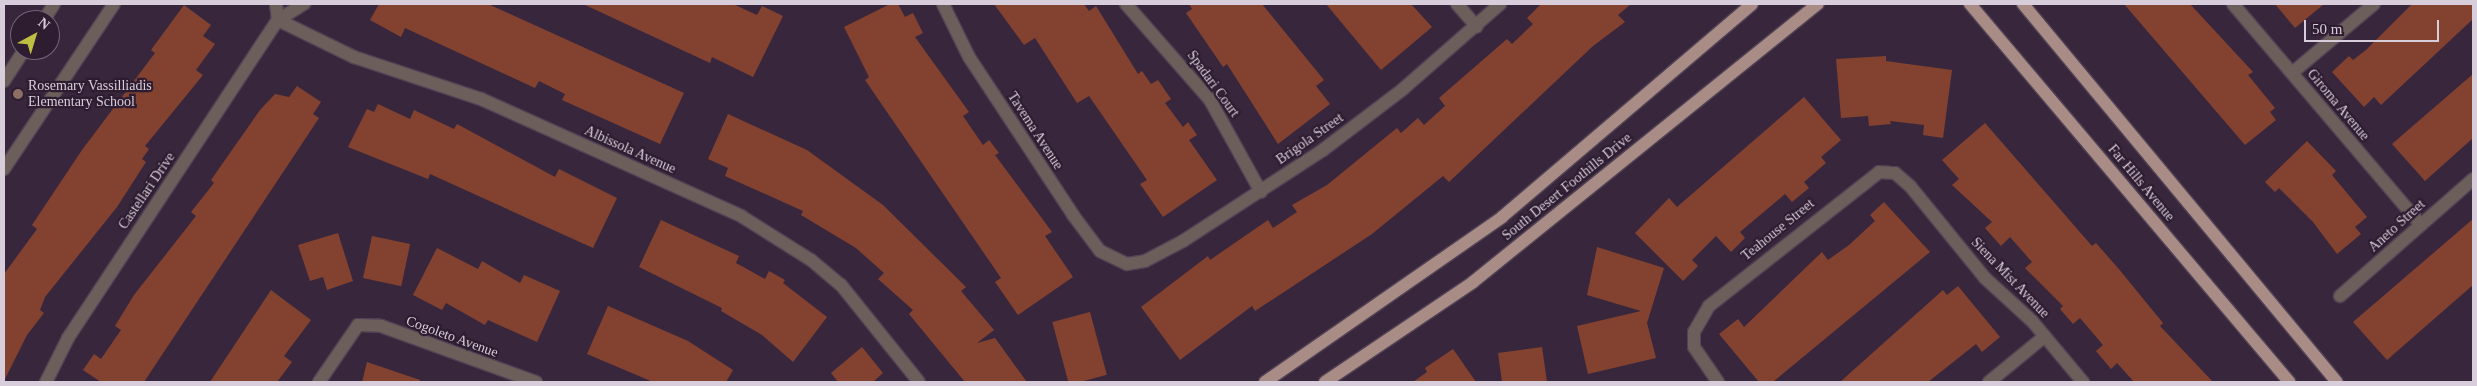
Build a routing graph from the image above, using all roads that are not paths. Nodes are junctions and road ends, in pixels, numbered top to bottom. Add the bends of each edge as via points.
1 (114, 4) edge
2 (276, 4) edge
3 (304, 4) edge
4 (943, 4) edge
5 (1126, 4) edge
6 (1456, 4) edge
7 (1500, 4) edge
8 (1752, 4) edge
9 (1818, 4) edge
10 (1970, 4) edge
11 (2023, 4) edge
12 (2233, 4) edge
13 (2374, 4) edge
14 (278, 20) junction
15 (1477, 27) junction
16 (18, 60) edge
17 (2292, 73) junction
18 (4, 81) edge
19 (4, 168) edge
20 (1895, 173) joint
21 (2473, 179) edge
22 (1261, 192) junction
23 (2421, 225) junction
24 (1118, 263) joint
25 (2340, 296) dead end
26 (2045, 336) junction
27 (46, 382) edge
28 (319, 382) edge
29 (536, 382) edge
30 (919, 382) edge
31 (1265, 382) edge
32 (1325, 382) edge
33 (1718, 382) edge
34 (1989, 382) edge
35 (2084, 382) edge
36 (2289, 382) edge
37 (2337, 382) edge

1 - 19 street
2 - 14 street
3 - 14 street, Castellari Drive
4 - 24 street, Tavema Avenue via 969,57 1073,215 1100,251
5 - 22 street, Spadari Court via 1210,100
6 - 15 street
7 - 15 street, Brigola Street
8 - 31 main road, South Desert Foothills Drive via 1502,217
9 - 32 main road, South Desert Foothills Drive via 1473,282
10 - 36 main road, Far Hills Avenue
11 - 37 main road, Far Hills Avenue
12 - 17 street, Giroma Avenue
13 - 17 street
14 - 27 street, Castellari Drive via 73,330
14 - 30 street, Albissola Avenue via 354,57 481,99 748,220 841,285
15 - 22 street, Brigola Street via 1365,119
16 - 18 street
17 - 23 street, Giroma Avenue
20 - 26 street, Siena Mist Avenue via 1985,278
20 - 33 street, Teahouse Street via 1879,172 1863,182 1709,306 1694,332 1694,347
21 - 23 street, Aneto Street
22 - 24 street, Brigola Street via 1145,261
23 - 25 street, Aneto Street
26 - 34 street
26 - 35 street, Siena Mist Avenue
28 - 29 street, Cogoleto Avenue via 358,325 381,326

